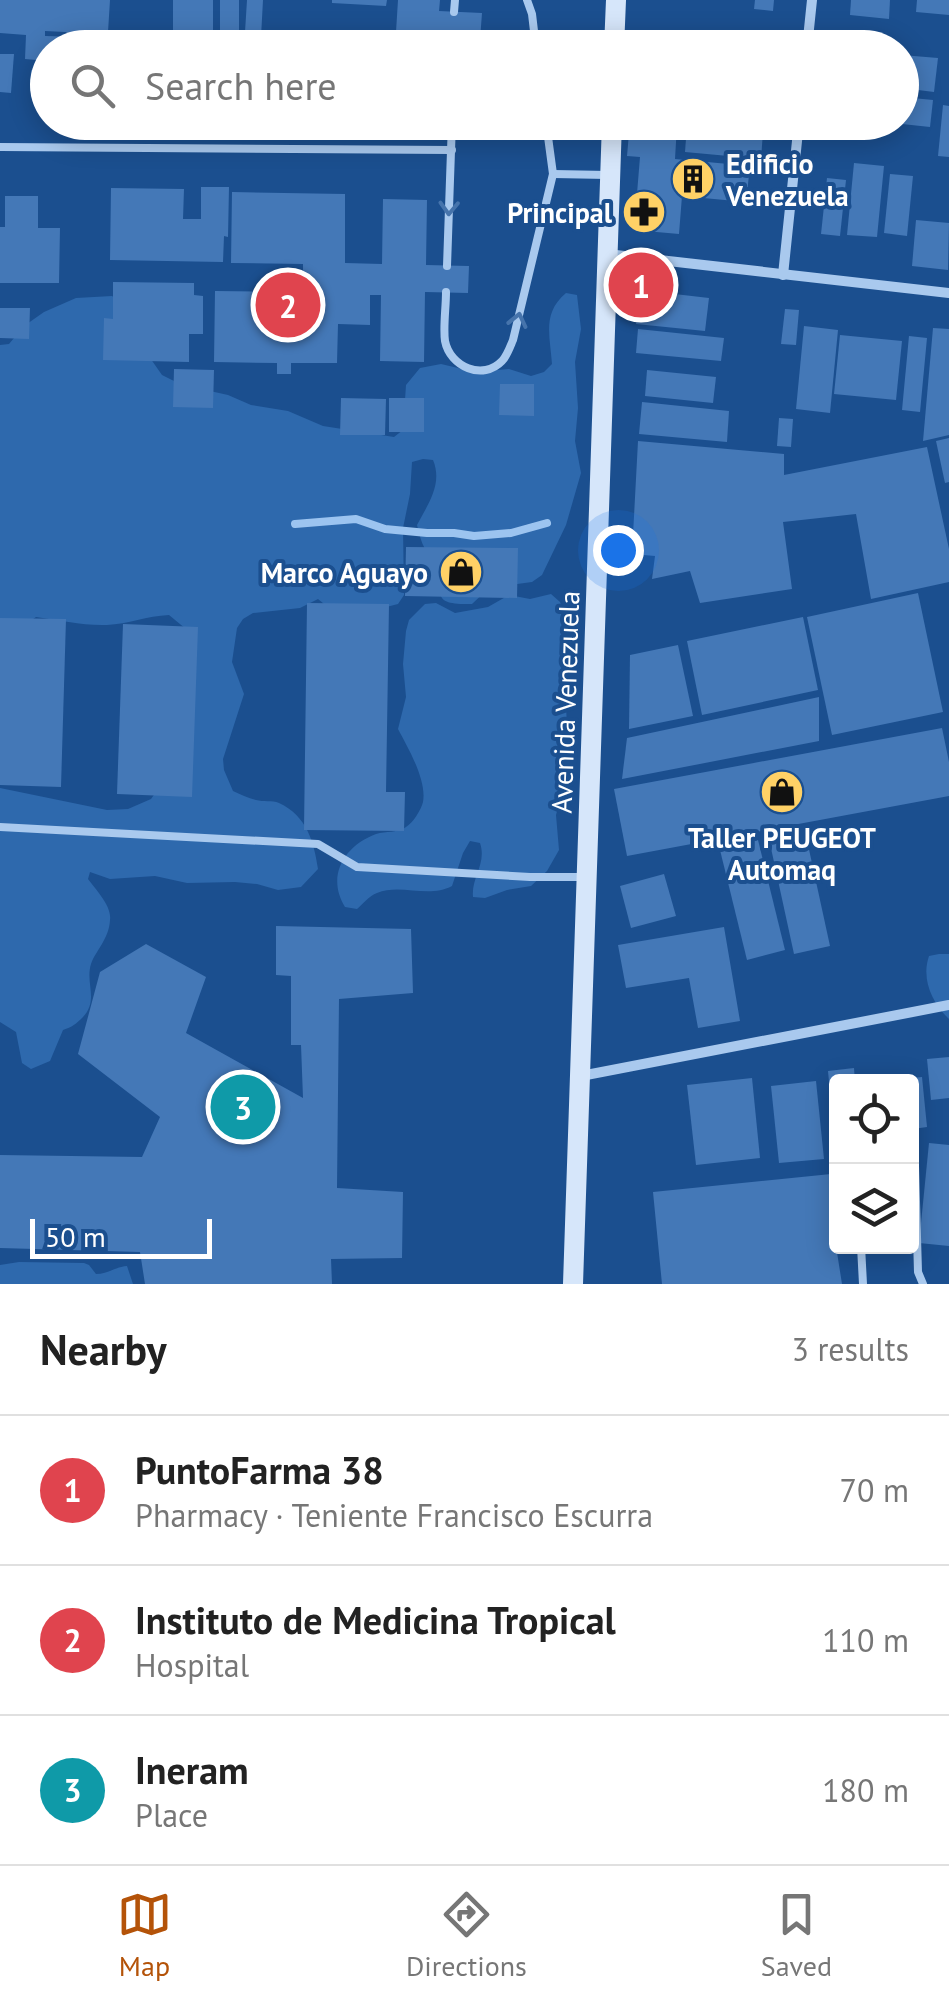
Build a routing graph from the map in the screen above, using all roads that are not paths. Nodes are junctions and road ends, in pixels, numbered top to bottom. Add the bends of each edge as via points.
1 (455, 0) edge
2 (527, 0) edge
3 (616, 0) edge
4 (812, 0) edge
5 (454, 12) dead end
6 (534, 30) edge
7 (615, 30) edge
8 (808, 30) edge
9 (452, 140) edge
10 (548, 140) edge
11 (611, 140) edge
12 (797, 140) edge
13 (0, 147) edge
14 (452, 150) junction
15 (553, 174) junction
16 (610, 174) junction
17 (607, 254) junction
18 (446, 266) dead end
19 (782, 275) junction
20 (446, 292) dead end
21 (949, 293) edge
22 (0, 827) edge
23 (586, 876) junction
24 (949, 1005) edge
25 (580, 1076) junction
26 (861, 1254) edge
27 (917, 1254) edge
28 (573, 1284) edge
29 (863, 1284) edge
30 (922, 1284) edge

1 - 5 lane
2 - 6 lane
3 - 7 main road
4 - 8 street
9 - 14 lane
10 - 15 lane
11 - 16 main road, Avenida Venezuela
12 - 19 street
13 - 14 lane
14 -> 18 lane
15 - 16 lane
20 -> 15 lane via 446,342 454,360 476,370 504,360
16 - 17 main road, Avenida Venezuela
17 - 19 street
17 - 23 main road, Avenida Venezuela
19 - 21 street
22 - 23 lane via 318,844 358,867
23 - 25 main road, Avenida Venezuela
24 - 25 street
25 - 28 main road, Avenida Venezuela
26 - 29 lane
27 - 30 lane

